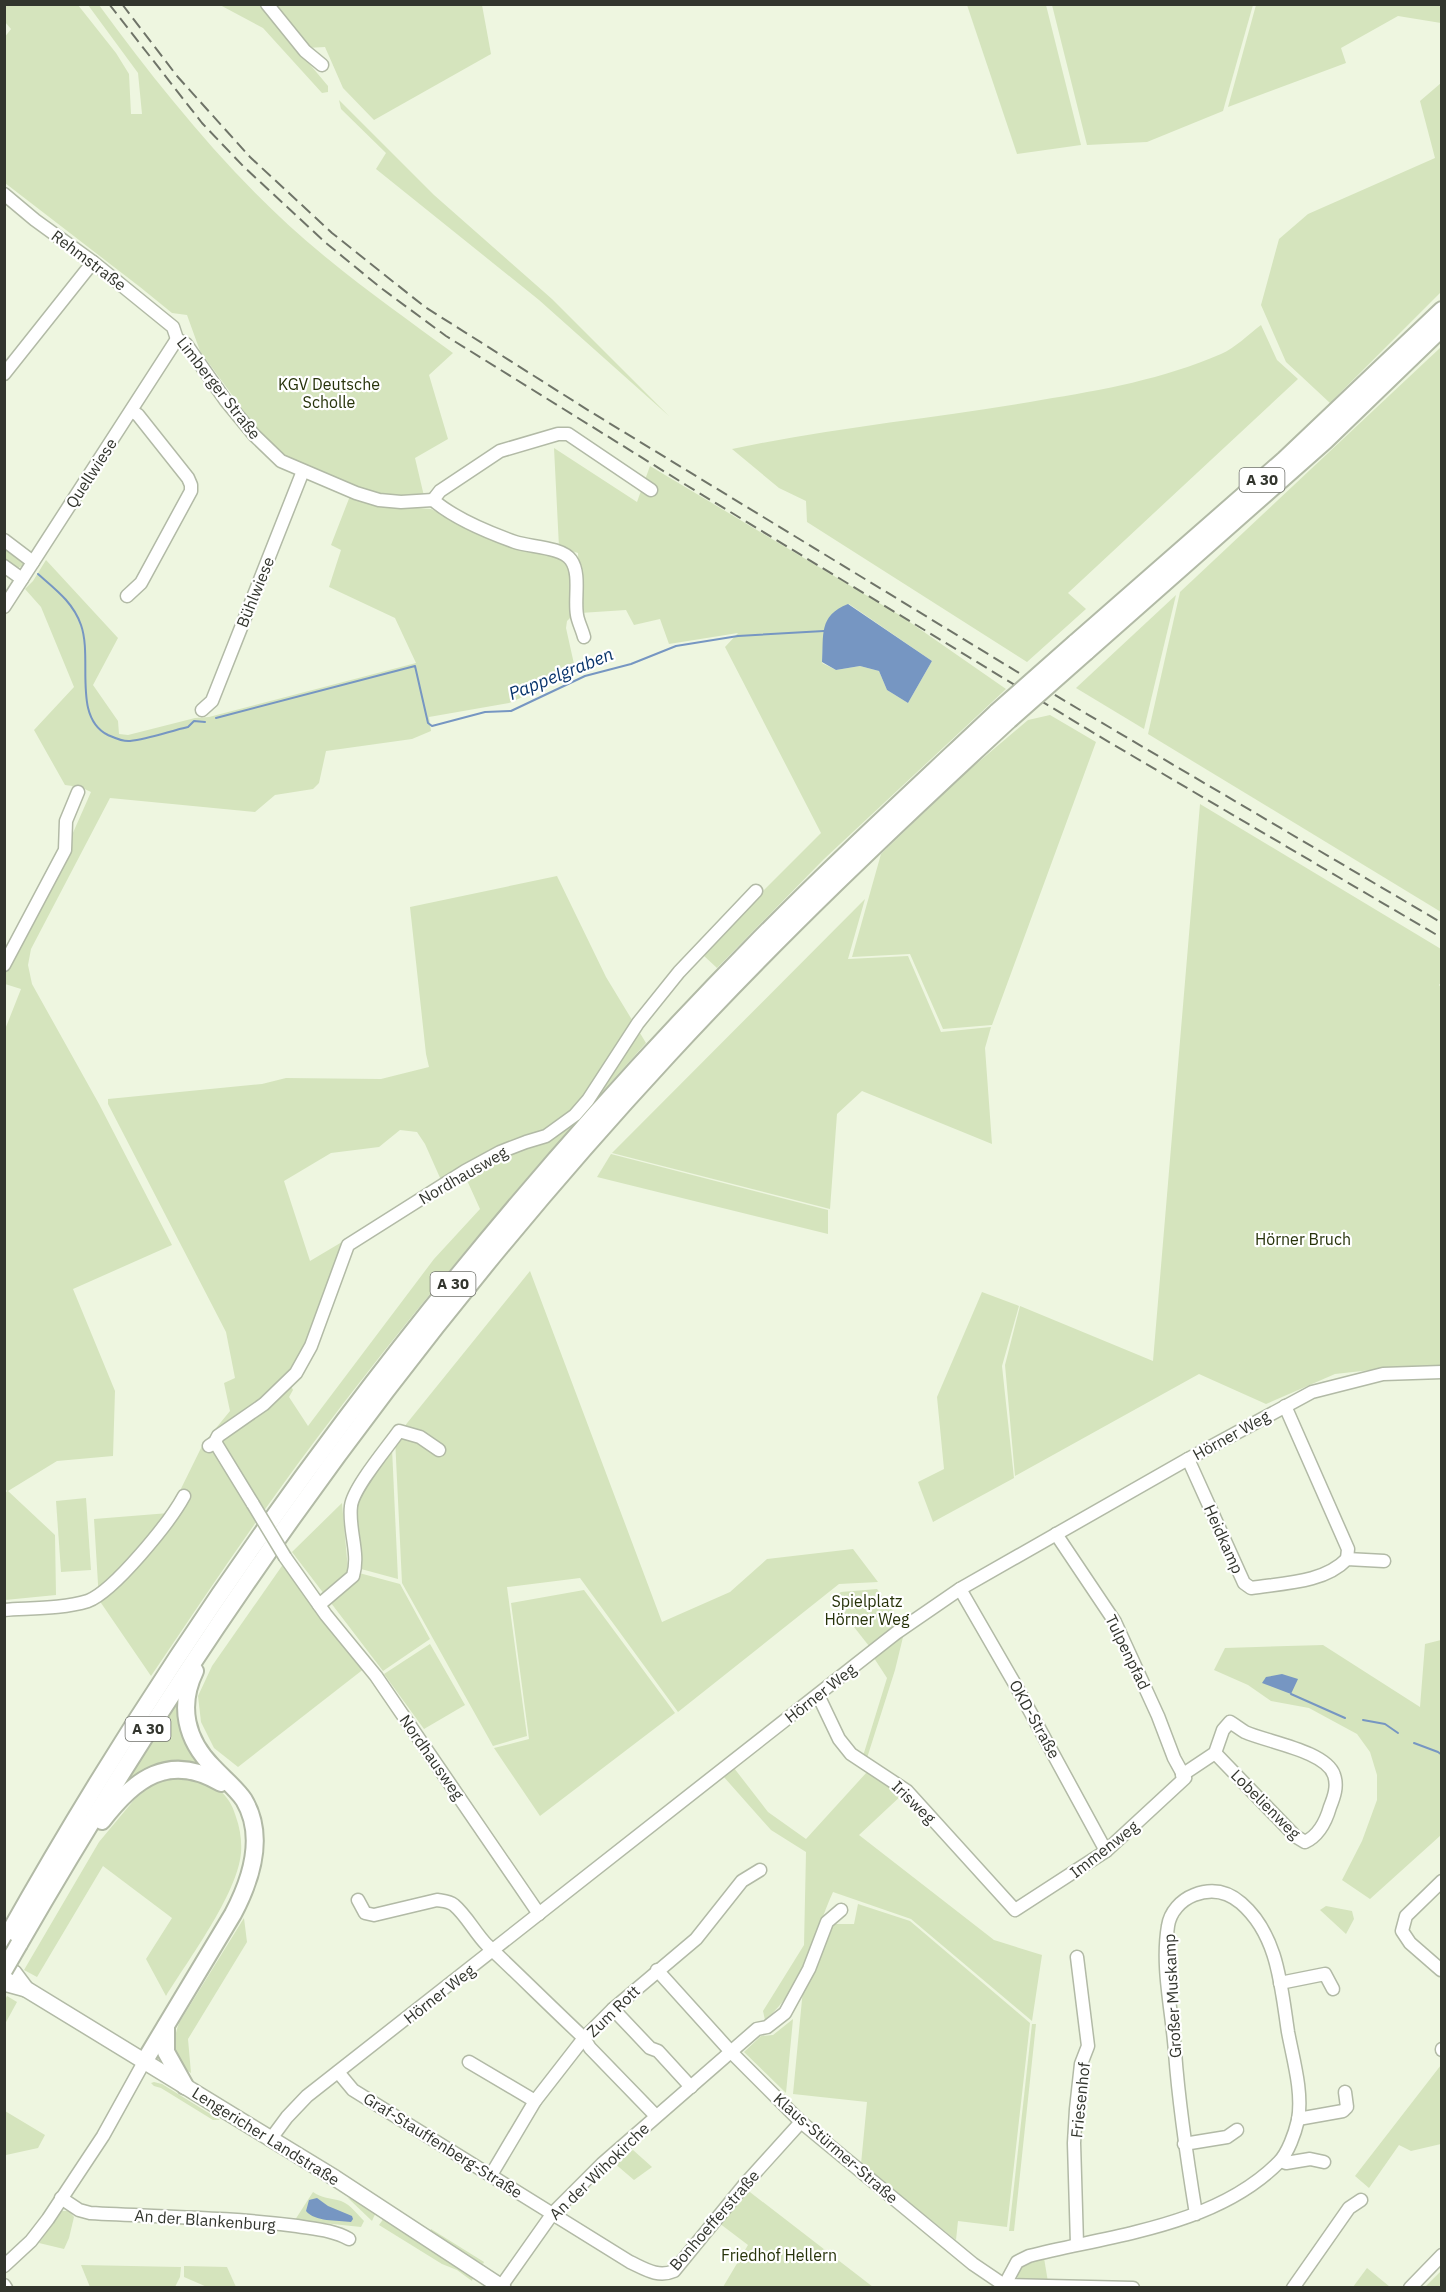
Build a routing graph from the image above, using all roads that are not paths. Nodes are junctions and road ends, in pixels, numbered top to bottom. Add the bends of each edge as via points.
1 (267, 4) edge
2 (322, 65) dead end
3 (7, 201) edge
4 (93, 262) junction
5 (1442, 309) edge
6 (172, 327) joint
7 (1442, 328) edge
8 (177, 339) junction
9 (4, 374) edge
10 (132, 411) junction
11 (303, 471) junction
12 (651, 490) dead end
13 (433, 500) junction
14 (4, 540) edge
15 (33, 562) junction
16 (4, 566) edge
17 (22, 579) junction
18 (127, 596) dead end
19 (4, 607) edge
20 (584, 636) dead end
21 (1081, 647) junction
22 (202, 710) dead end
23 (1003, 716) junction
24 (78, 792) dead end
25 (756, 891) dead end
26 (4, 965) edge
27 (1442, 1372) edge
28 (1285, 1406) junction
29 (439, 1450) dead end
30 (1188, 1459) junction
31 (184, 1496) dead end
32 (1056, 1534) junction
33 (1347, 1558) junction
34 (1384, 1561) dead end
35 (960, 1589) junction
36 (319, 1605) junction
37 (4, 1610) edge
38 (221, 1620) junction
39 (818, 1695) junction
40 (1215, 1753) junction
41 (1184, 1776) junction
42 (237, 1792) junction
43 (80, 1841) junction
44 (1106, 1851) junction
45 (760, 1869) dead end
46 (1442, 1881) edge
47 (358, 1900) dead end
48 (841, 1910) dead end
49 (1015, 1910) joint
50 (539, 1914) junction
51 (11, 1940) edge
52 (495, 1950) junction
53 (1077, 1957) dead end
54 (4, 1969) edge
55 (657, 1970) junction
56 (1441, 1970) edge
57 (4, 1983) edge
58 (1280, 1983) junction
59 (26, 1989) junction
60 (1333, 1989) dead end
61 (612, 2009) junction
62 (167, 2022) junction
63 (584, 2038) junction
64 (732, 2052) junction
65 (144, 2062) junction
66 (469, 2062) dead end
67 (338, 2072) junction
68 (185, 2086) junction
69 (691, 2086) junction
70 (1345, 2092) dead end
71 (535, 2101) junction
72 (656, 2116) junction
73 (1298, 2119) junction
74 (801, 2122) junction
75 (1237, 2130) dead end
76 (270, 2140) junction
77 (1184, 2144) junction
78 (1281, 2161) junction
79 (1324, 2162) dead end
80 (491, 2175) junction
81 (61, 2199) junction
82 (1361, 2200) dead end
83 (553, 2213) junction
84 (1196, 2214) junction
85 (350, 2239) dead end
86 (1077, 2244) junction
87 (1442, 2254) edge
88 (4, 2266) edge
89 (1003, 2286) edge
90 (501, 2287) edge
91 (1133, 2288) edge
92 (1293, 2288) edge
93 (1410, 2288) edge

1 - 2 street via 305,51
3 - 4 street, Rehmstraße
4 - 6 street, Rehmstraße
4 - 9 street
5 - 21 highway, A 30
6 - 8 street, Limberger Straße
7 - 21 highway, A 30 via 1325,441
8 - 10 street, Quellwiese
8 - 11 street, Limberger Straße via 186,344 254,435 281,461
10 - 15 street, Quellwiese
10 - 18 street via 188,478 191,491 141,583
11 - 13 street, Limberger Straße via 379,500
11 - 22 street, Bühlwiese via 212,701
12 - 13 street via 568,434 558,434 500,451 440,491
13 - 20 street via 443,509 518,543 565,553 575,571 577,615
14 - 15 street
15 - 17 street, Quellwiese
16 - 17 street
17 - 19 street, Quellwiese
21 - 23 highway, A 30, bridge
23 - 38 highway, A 30 via 669,1053 593,1138 483,1268 371,1410
23 - 51 highway, A 30 via 878,823 741,959 480,1250 306,1473 186,1644 75,1821
24 - 26 street via 66,821 65,850
25 - 36 street, Nordhausweg, bridge via 638,1023 575,1115 546,1136 500,1152 465,1171 348,1245 311,1346 296,1373 264,1404 212,1444
27 - 28 street, Hörner Weg via 1359,1379 1312,1392
28 - 30 street, Hörner Weg
28 - 33 street via 1348,1549
29 - 36 street via 420,1437 399,1431 353,1497 352,1576
30 - 32 street, Hörner Weg
30 - 33 street, Heidkamp via 1244,1583 1251,1588 1313,1578 1340,1566
31 - 37 street via 159,1534 96,1597
32 - 35 street, Hörner Weg
32 - 41 street, Tulpenpfad via 1115,1622
33 - 34 street
35 - 39 street, Hörner Weg via 896,1633
35 - 44 street, OKD-Straße
36 - 50 street, Nordhausweg via 376,1676
38 - 42 highway via 193,1677 185,1709 192,1740
38 - 43 highway, A 30
39 - 49 street, Irisweg via 839,1739 851,1754 907,1791
39 - 50 street, Hörner Weg
40 - 40 street, Lobelienweg via 1230,1722 1244,1731 1299,1749 1327,1765 1334,1775 1336,1790 1315,1838 1305,1842 1295,1836
40 - 41 street
41 - 44 street, Immenweg
42 - 43 highway via 200,1771 166,1770 139,1783
42 - 62 highway via 249,1811 255,1837 249,1880 233,1914
43 - 51 highway, A 30
44 - 49 street, Immenweg
45 - 55 street, Zum Rott via 742,1881 696,1939
46 - 56 street via 1406,1916 1402,1931
47 - 52 street, An der Wihokirche via 365,1913 374,1915 446,1901
48 - 64 street, An der Wihokirche via 827,1922 809,1969 785,2013 758,2029
50 - 52 street, Hörner Weg
51 - 54 highway, A 30, bridge
52 - 63 street, An der Wihokirche via 523,1982
52 - 67 street, Hörner Weg
53 - 86 street, Friesenhof via 1088,2046 1081,2064 1074,2142
54 - 59 main road, Lengericher Landstraße via 14,1973
55 - 61 street, Zum Rott
55 - 64 street, Klaus-Stürmer-Straße
57 - 59 main road, Lengericher Landstraße
58 - 60 street via 1325,1974
58 - 73 street, Großer Muskamp via 1298,2089
58 - 77 street, Großer Muskamp via 1266,1935 1257,1919 1237,1900 1218,1891 1207,1892 1192,1895 1174,1910 1168,1924 1166,1953
59 - 65 main road, Lengericher Landstraße
61 - 63 street, Zum Rott
61 - 69 street
62 - 65 highway
62 - 68 highway via 166,2052
63 - 71 street, Zum Rott
63 - 72 street, An der Wihokirche via 590,2049
64 - 69 street, An der Wihokirche
64 - 74 street, Klaus-Stürmer-Straße
65 - 68 main road, Lengericher Landstraße
65 - 81 street via 103,2136
66 - 71 street
67 - 76 street, Hörner Weg via 298,2104
67 - 80 street, Graf-Stauffenberg-Straße via 353,2090
68 - 76 main road, Lengericher Landstraße
69 - 72 street, An der Wihokirche
70 - 73 street via 1347,2107 1343,2111
71 - 80 street, Zum Rott
72 - 83 street, An der Wihokirche
73 - 78 street, Großer Muskamp
74 - 83 street, Bonhoefferstraße via 674,2271 654,2273 630,2262
74 - 89 street, Klaus-Stürmer-Straße
75 - 77 street via 1227,2137
76 - 90 main road, Lengericher Landstraße
77 - 84 street, Großer Muskamp
78 - 79 street via 1310,2158
78 - 84 street, Großer Muskamp via 1248,2187
80 - 83 street, Graf-Stauffenberg-Straße
81 - 85 street, An der Blankenburg via 90,2213 278,2224 338,2232
81 - 88 street via 31,2241
82 - 92 street via 1349,2208
83 - 90 street, An der Wihokirche
84 - 86 street, Großer Muskamp via 1171,2224
86 - 89 street, Großer Muskamp via 1017,2262
87 - 93 street
89 - 91 street

